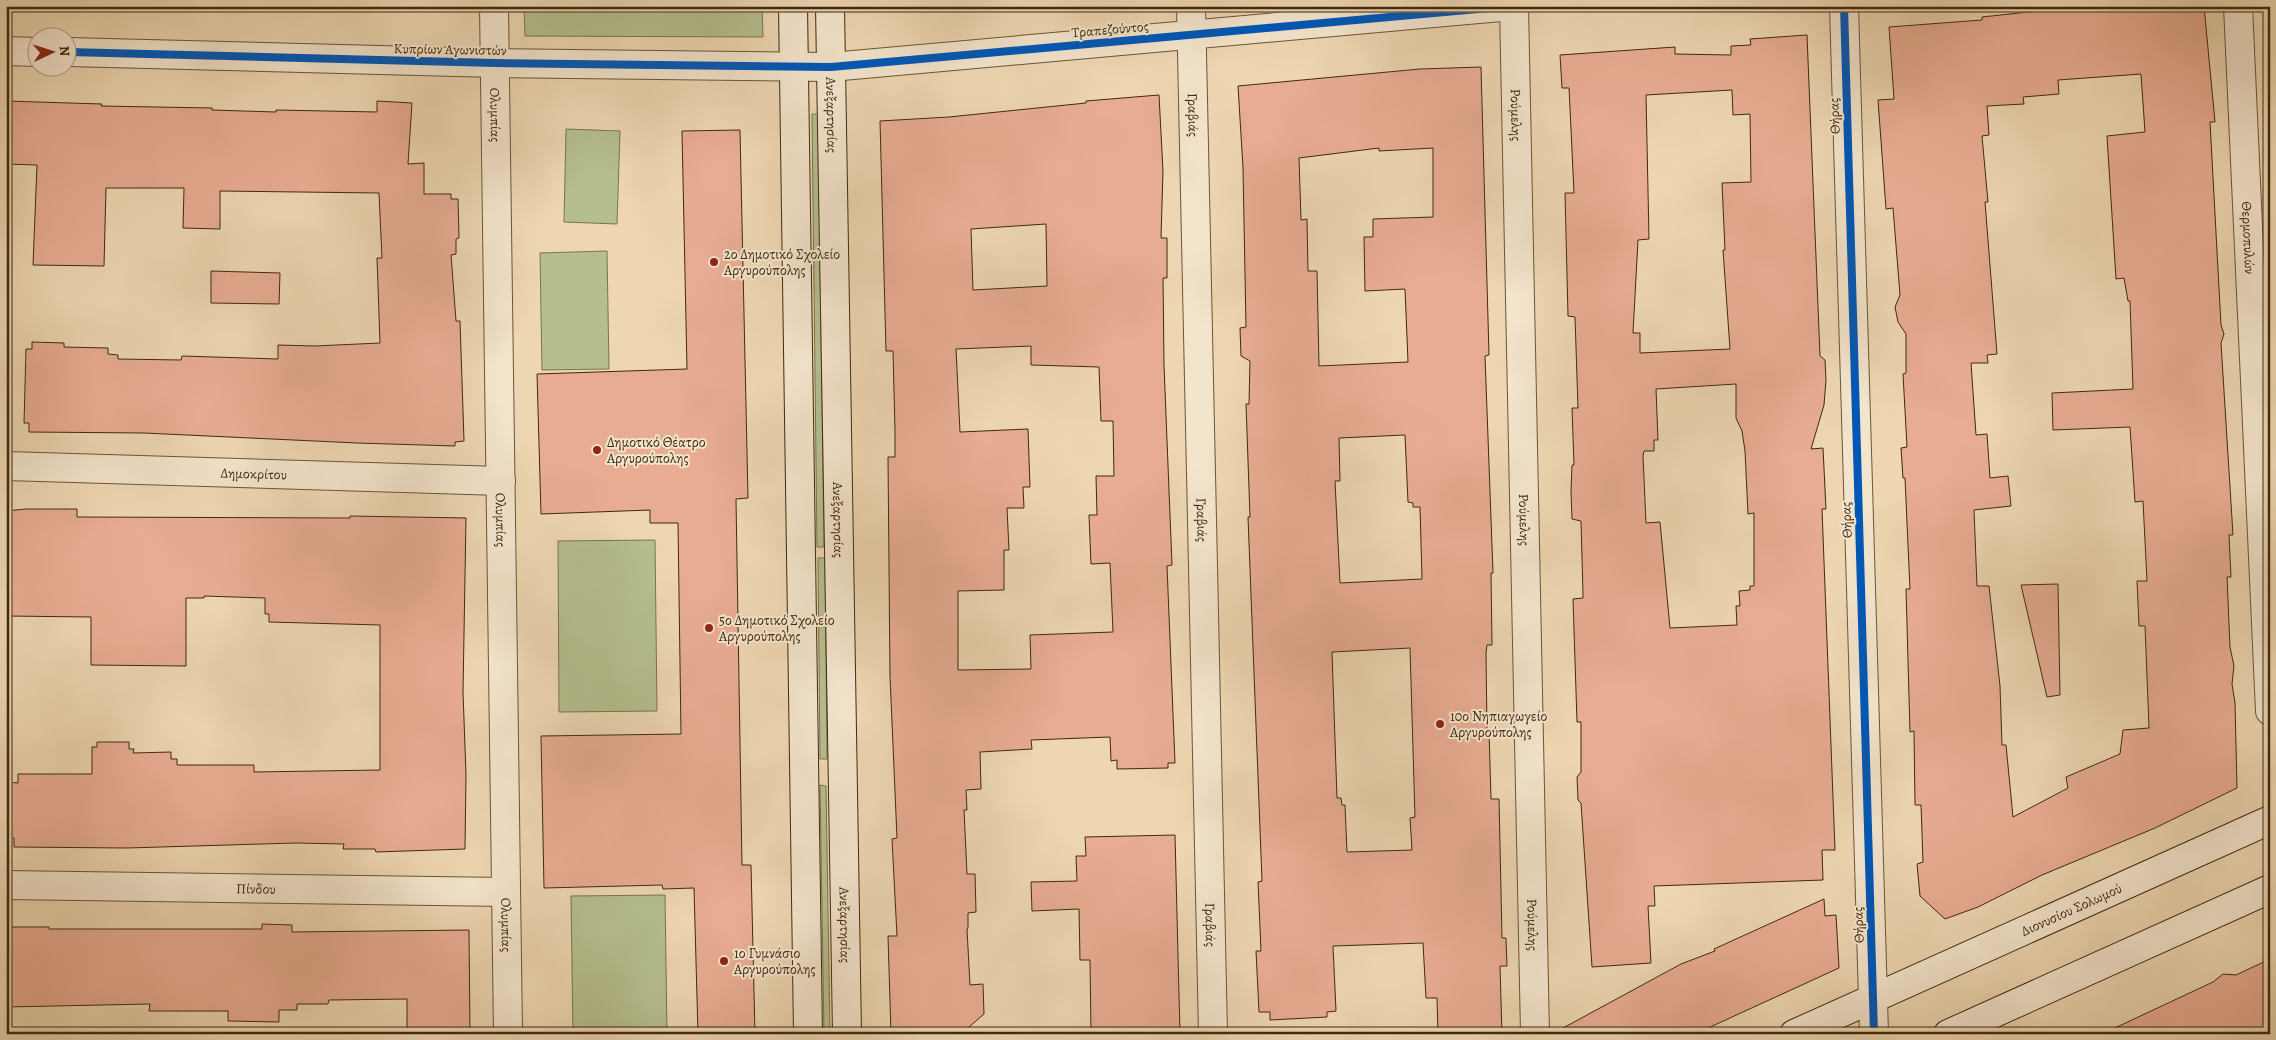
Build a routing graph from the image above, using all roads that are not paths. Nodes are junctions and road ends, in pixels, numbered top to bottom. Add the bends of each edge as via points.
1 (494, 6) edge
2 (793, 6) edge
3 (830, 6) edge
4 (1192, 6) edge
5 (1513, 6) edge
6 (1844, 6) edge
7 (2238, 6) edge
8 (1192, 35) junction
9 (6, 51) edge
10 (28, 52) edge
11 (78, 52) edge
12 (495, 63) junction
13 (831, 67) junction
14 (794, 68) junction
15 (2259, 251) edge
16 (6, 466) edge
17 (501, 481) junction
18 (2270, 711) edge
19 (2270, 820) edge
20 (6, 885) edge
21 (2270, 888) edge
22 (506, 892) junction
23 (1872, 997) junction
24 (508, 1034) edge
25 (808, 1034) edge
26 (847, 1034) edge
27 (1213, 1034) edge
28 (1535, 1034) edge
29 (1794, 1034) edge
30 (1874, 1034) edge
31 (1948, 1034) edge

1 - 12 street, Ολυμπίας
2 - 14 street
3 - 13 street, Ανεξαρτησίας
4 - 8 street, Γραβιάς
5 - 8 street, Τραπεζούντος
5 - 28 street, Ρούμελης
6 - 23 street, Θήρας
7 - 15 street, Θερμοπυλών
8 - 13 street, Τραπεζούντος
8 - 27 street, Γραβιάς
9 - 10 street
11 - 12 street, Κυπρίων Αγωνιστών
12 - 14 street, Κυπρίων Αγωνιστών
12 - 17 street, Ολυμπίας
13 - 14 street, Κυπρίων Αγωνιστών
13 - 26 street, Ανεξαρτησίας
14 - 25 street
15 - 18 street, Θερμοπυλών
16 - 17 street, Δημοκρίτου
17 - 22 street, Ολυμπίας
19 - 23 street, Διονυσίου Σολωμού
20 - 22 street, Πίνδου
21 - 31 street
22 - 24 street, Ολυμπίας
23 - 29 street, Διονυσίου Σολωμού
23 - 30 street, Θήρας

